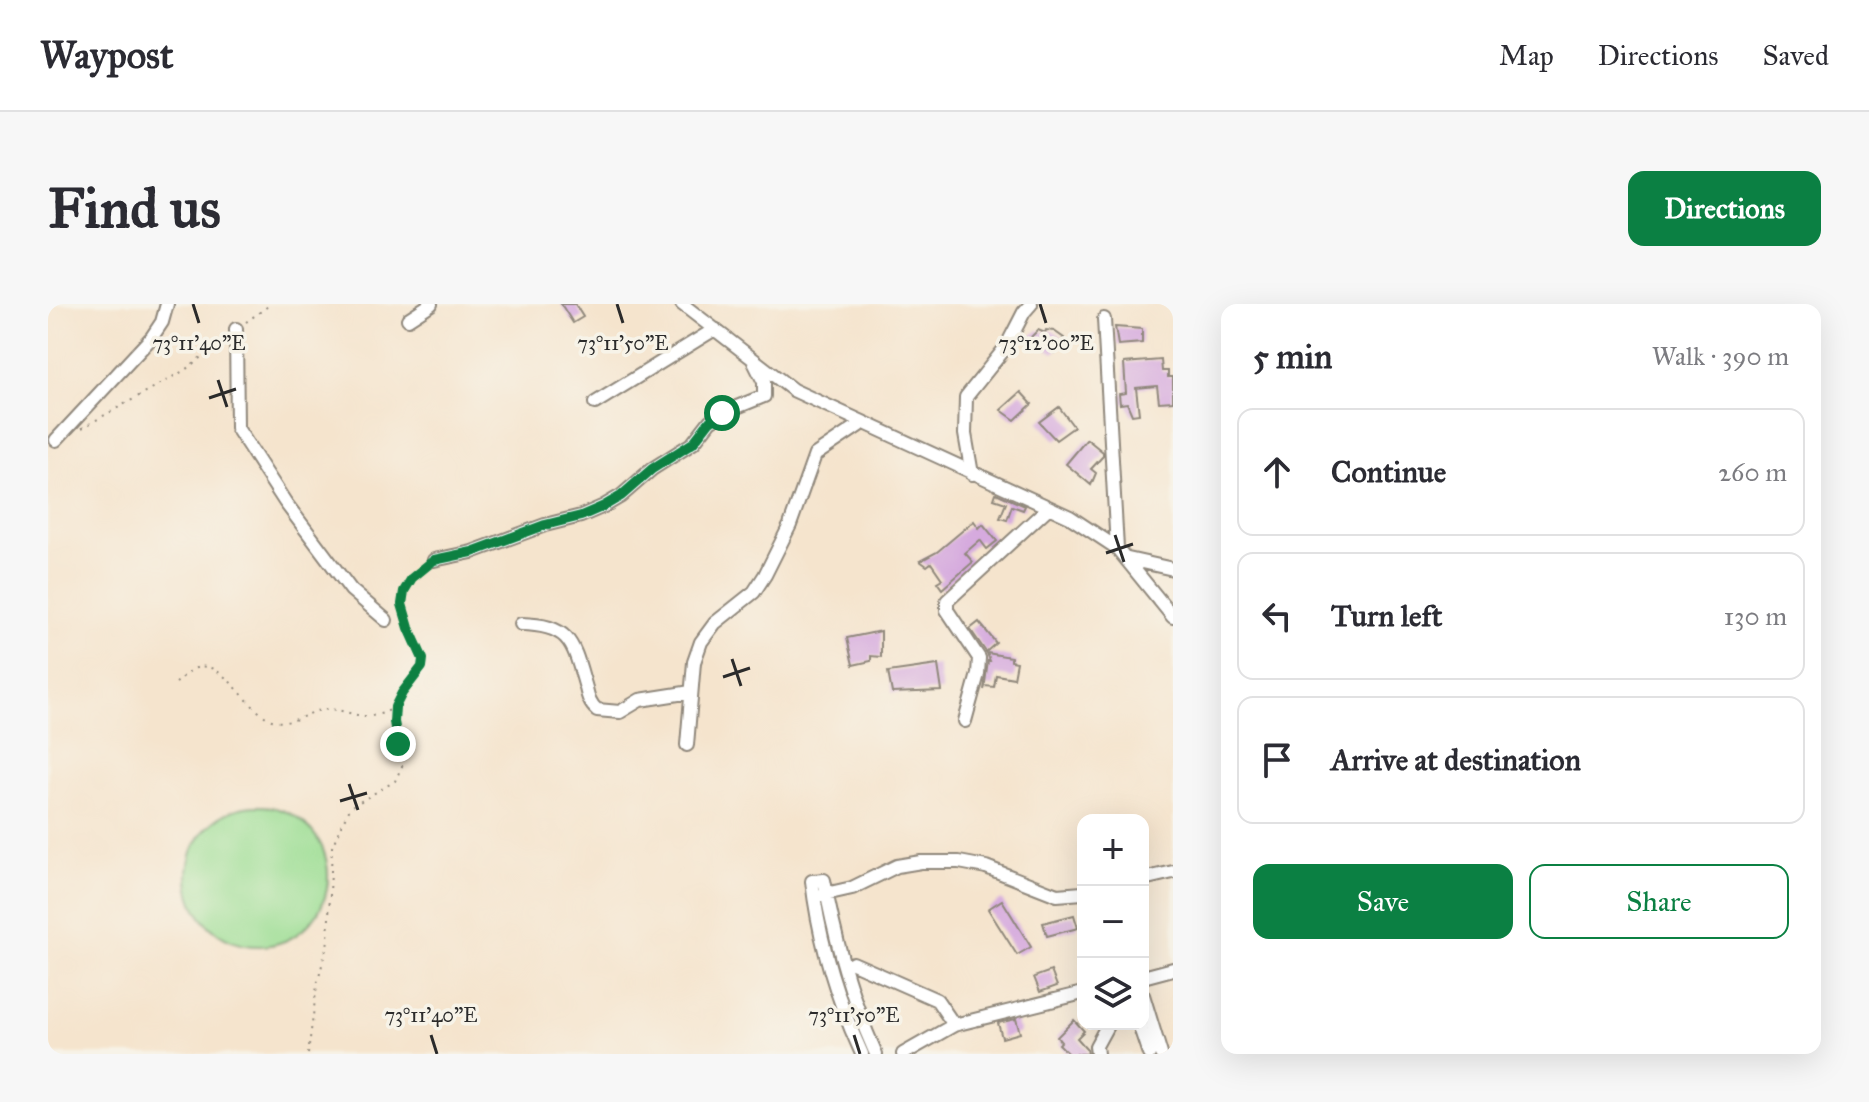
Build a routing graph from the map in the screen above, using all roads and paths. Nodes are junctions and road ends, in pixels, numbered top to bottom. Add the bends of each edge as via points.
1 (167, 304) edge
2 (271, 304) edge
3 (431, 304) edge
4 (682, 304) edge
5 (1031, 304) edge
6 (408, 319) dead end
7 (1104, 319) dead end
8 (236, 329) junction
9 (715, 329) junction
10 (752, 359) junction
11 (595, 403) dead end
12 (861, 424) junction
13 (75, 432) dead end
14 (56, 440) dead end
15 (972, 474) junction
16 (1048, 508) junction
17 (1117, 548) junction
18 (1128, 559) junction
19 (434, 560) joint
20 (1173, 569) edge
21 (1173, 617) edge
22 (386, 620) dead end
23 (521, 624) dead end
24 (176, 683) dead end
25 (691, 692) junction
26 (395, 707) junction
27 (965, 721) dead end
28 (687, 745) dead end
29 (1173, 872) edge
30 (1149, 878) edge
31 (1077, 893) edge
32 (820, 895) junction
33 (853, 963) dead end
34 (1173, 969) edge
35 (1149, 975) edge
36 (1077, 994) edge
37 (1149, 1015) edge
38 (954, 1025) junction
39 (1105, 1030) edge
40 (1141, 1030) edge
41 (308, 1054) edge
42 (862, 1054) edge
43 (876, 1054) edge
44 (903, 1054) edge
45 (1097, 1054) edge
46 (1149, 1054) edge
47 (1161, 1054) edge

1 - 14 street via 152,337
2 - 8 path
3 - 6 street
4 - 9 street
5 - 15 street via 1006,347 966,397
7 - 17 street
8 - 13 path via 185,370
8 - 22 street via 237,428 351,590
9 - 10 street
9 - 11 street
10 - 12 street via 793,390
10 - 19 street via 764,382 764,396 710,421 693,443 621,496 581,516
12 - 15 street
12 - 25 street via 812,459 790,525 765,575 701,642
15 - 16 street
16 - 17 street
16 - 27 street via 947,601 947,610 979,658
17 - 18 street
18 - 20 street
18 - 21 street
19 - 26 path via 404,591 404,613 423,659
23 - 25 street via 544,624 563,633 597,710 620,712 640,700
24 - 26 path via 192,669 210,667 275,721 326,710 371,717
25 - 28 street
26 - 41 path via 401,771 386,787 351,807 332,847 326,959 317,985
29 - 30 street
31 - 32 street via 1057,895 986,867 921,862
32 - 42 street via 823,937 846,1020
32 - 43 street
33 - 38 street via 937,1000
34 - 35 street
36 - 38 street
37 - 47 street
38 - 44 street
39 - 45 street
40 - 46 street

